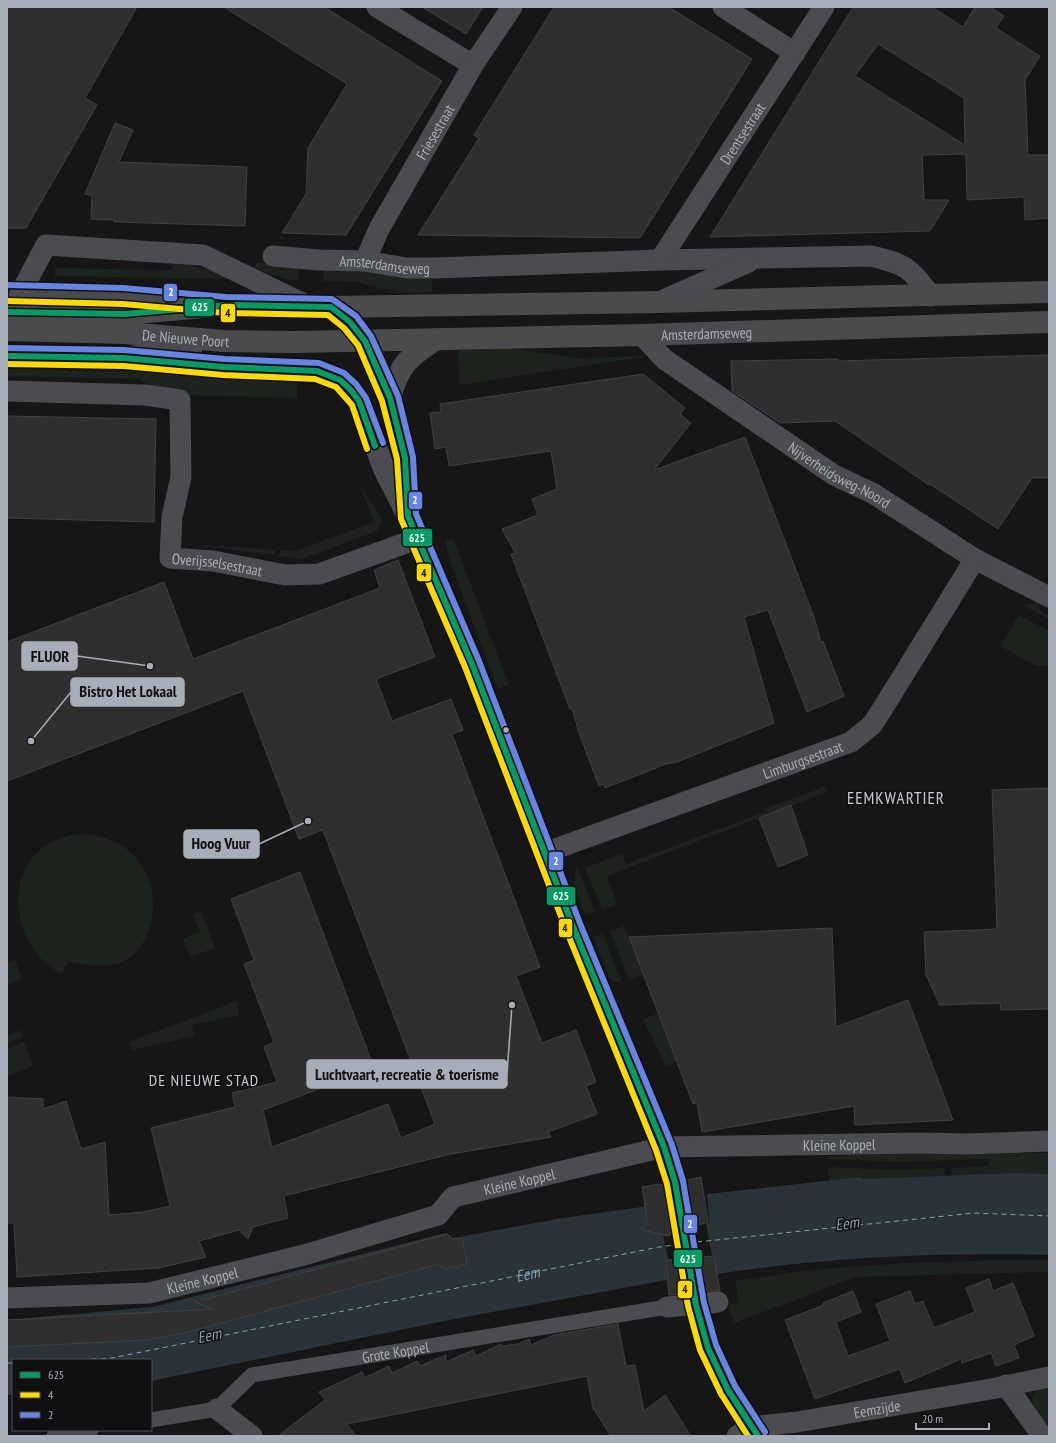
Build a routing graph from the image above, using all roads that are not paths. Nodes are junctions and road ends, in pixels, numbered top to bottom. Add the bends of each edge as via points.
1 (377, 7) edge
2 (512, 7) edge
3 (723, 7) edge
4 (824, 7) edge
5 (795, 53) junction
6 (473, 65) junction
7 (273, 256) dead end
8 (759, 258) junction
9 (660, 260) junction
10 (365, 261) junction
11 (1049, 292) edge
12 (14, 294) edge
13 (930, 296) junction
14 (658, 302) junction
15 (226, 305) junction
16 (308, 306) junction
17 (331, 307) junction
18 (7, 312) edge
19 (1049, 322) edge
20 (7, 330) edge
21 (642, 335) junction
22 (437, 339) junction
23 (224, 341) junction
24 (364, 341) junction
25 (7, 356) edge
26 (124, 358) junction
27 (7, 391) edge
28 (390, 398) junction
29 (408, 516) junction
30 (417, 539) junction
31 (975, 559) junction
32 (1049, 597) edge
33 (544, 853) junction
34 (1049, 1141) edge
35 (664, 1147) junction
36 (7, 1298) edge
37 (695, 1302) junction
38 (718, 1302) dead end
39 (660, 1309) joint
40 (1049, 1377) edge
41 (1006, 1385) junction
42 (217, 1409) junction
43 (152, 1420) edge
44 (85, 1431) edge
45 (749, 1433) edge
46 (54, 1436) edge
47 (252, 1436) edge
48 (1042, 1436) edge

1 - 6 street
2 - 6 street, Friesestraat
3 - 5 street
4 - 5 street, Drentsestraat
5 - 9 street, Drentsestraat
6 - 10 street, Friesestraat via 379,229
7 - 10 street, Amsterdamseweg
8 - 9 street, Amsterdamseweg
8 - 13 street, Amsterdamseweg via 871,256 899,263 912,272
8 - 14 street, Amsterdamseweg
9 - 10 street, Amsterdamseweg via 435,268 406,268
11 - 13 main road, Amsterdamseweg
12 - 15 main road via 123,296
12 - 16 street, De Nieuwe Poort via 46,245 203,255
13 - 14 main road, Amsterdamseweg
14 - 17 main road, Amsterdamseweg
15 - 16 main road, De Nieuwe Poort
15 - 18 main road, De Nieuwe Poort via 125,314
16 - 17 main road, De Nieuwe Poort
17 - 24 street via 350,322
19 - 21 main road, Amsterdamseweg
20 - 23 main road, De Nieuwe Poort via 125,333
21 - 22 main road, Amsterdamseweg
21 - 31 street, Nijverheidsweg-Noord via 664,359 834,475 874,494
22 - 24 main road, Amsterdamseweg
22 - 28 main road via 405,363 396,376
23 - 24 main road, De Nieuwe Poort
23 - 26 main road
24 - 28 street
25 - 26 street, De Nieuwe Poort
26 - 29 street, De Nieuwe Poort via 224,367 317,371 340,380 350,388 359,401 384,469
27 - 30 street, Overijsselsestraat via 145,395 180,400 181,477 172,517 170,558 213,561 285,575 319,574
28 - 29 street via 405,458
29 - 30 street
30 - 33 street via 472,664
31 - 32 street, Nijverheidsweg-Noord
31 - 33 street, Limburgsestraat via 872,725 851,742
33 - 35 street
34 - 35 street, Kleine Koppel
35 - 36 street, Kleine Koppel via 453,1197 438,1215 304,1255 149,1293
35 - 37 street via 674,1182
37 - 38 street
37 - 39 street
37 - 45 street via 708,1348
39 - 42 street, Grote Koppel via 252,1375
40 - 41 street, Eemzijde
41 - 45 street, Eemzijde via 797,1422
41 - 48 street
42 - 43 street
42 - 47 street
44 - 46 street

